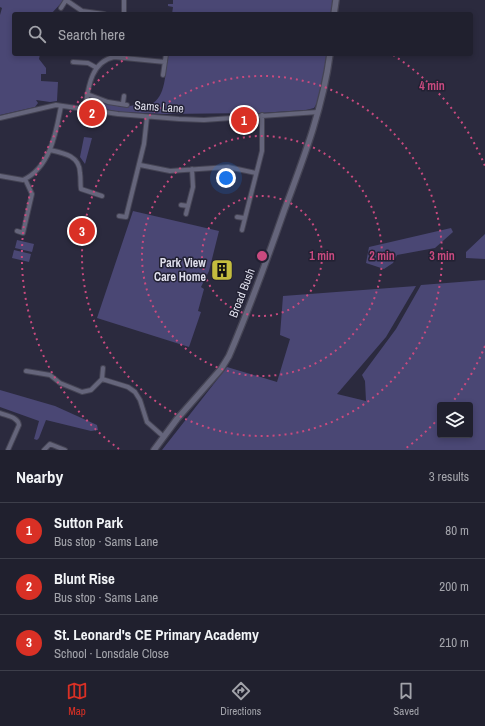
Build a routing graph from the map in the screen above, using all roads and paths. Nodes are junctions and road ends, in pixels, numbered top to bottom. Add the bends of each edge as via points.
1 (66, 0) edge
2 (124, 0) edge
3 (336, 0) edge
4 (60, 8) dead end
5 (89, 12) edge
6 (124, 12) edge
7 (334, 12) edge
8 (123, 56) edge
9 (166, 56) edge
10 (330, 56) edge
11 (73, 62) dead end
12 (165, 62) junction
13 (97, 68) junction
14 (163, 75) dead end
15 (87, 94) junction
16 (124, 96) dead end
17 (61, 106) junction
18 (85, 109) junction
19 (318, 112) junction
20 (262, 115) junction
21 (147, 117) junction
22 (0, 118) edge
23 (50, 150) junction
24 (140, 165) junction
25 (192, 169) junction
26 (256, 173) junction
27 (0, 176) edge
28 (25, 179) junction
29 (133, 193) junction
30 (139, 194) dead end
31 (102, 196) dead end
32 (181, 204) dead end
33 (188, 206) junction
34 (186, 214) dead end
35 (119, 216) dead end
36 (237, 217) dead end
37 (244, 218) junction
38 (242, 230) dead end
39 (17, 231) dead end
40 (103, 368) dead end
41 (26, 372) dead end
42 (102, 379) junction
43 (0, 414) edge
44 (164, 437) junction
45 (8, 450) edge
46 (44, 450) edge
47 (65, 450) edge
48 (154, 450) edge

1 - 4 street
1 - 5 street via 82,11
2 - 6 street
3 - 7 main road
8 - 12 street
8 - 13 street via 112,57
9 - 12 street
10 - 19 main road, Broad Bush
11 - 13 street via 88,63
12 - 14 street
13 - 15 street via 91,78
15 - 16 street via 108,102 125,104
15 - 18 street
17 - 18 street, Sams Lane
17 - 22 street, Sams Lane via 47,106
17 - 23 street
18 - 21 street, Sams Lane
19 - 20 street, Sams Lane
19 - 44 main road, Broad Bush via 271,247 229,356
20 - 21 street, Sams Lane via 204,120
20 - 26 street via 263,145
21 - 24 street
23 - 28 street via 39,166
23 - 31 street via 75,159 80,167 81,189
24 - 25 street via 170,171
24 - 29 street
25 - 26 street via 228,167
25 - 33 street via 193,187
26 - 37 street
27 - 28 street
28 - 39 street via 32,196 23,233
29 - 30 street
29 - 35 street via 126,217
32 - 33 street
33 - 34 street
36 - 37 street
37 - 38 street
40 - 42 street
41 - 42 street via 50,375 60,383 82,392 91,390
42 - 44 street via 128,387 135,392 147,422
43 - 45 street via 19,422
44 - 48 main road, Broad Bush
46 - 47 street via 50,444

